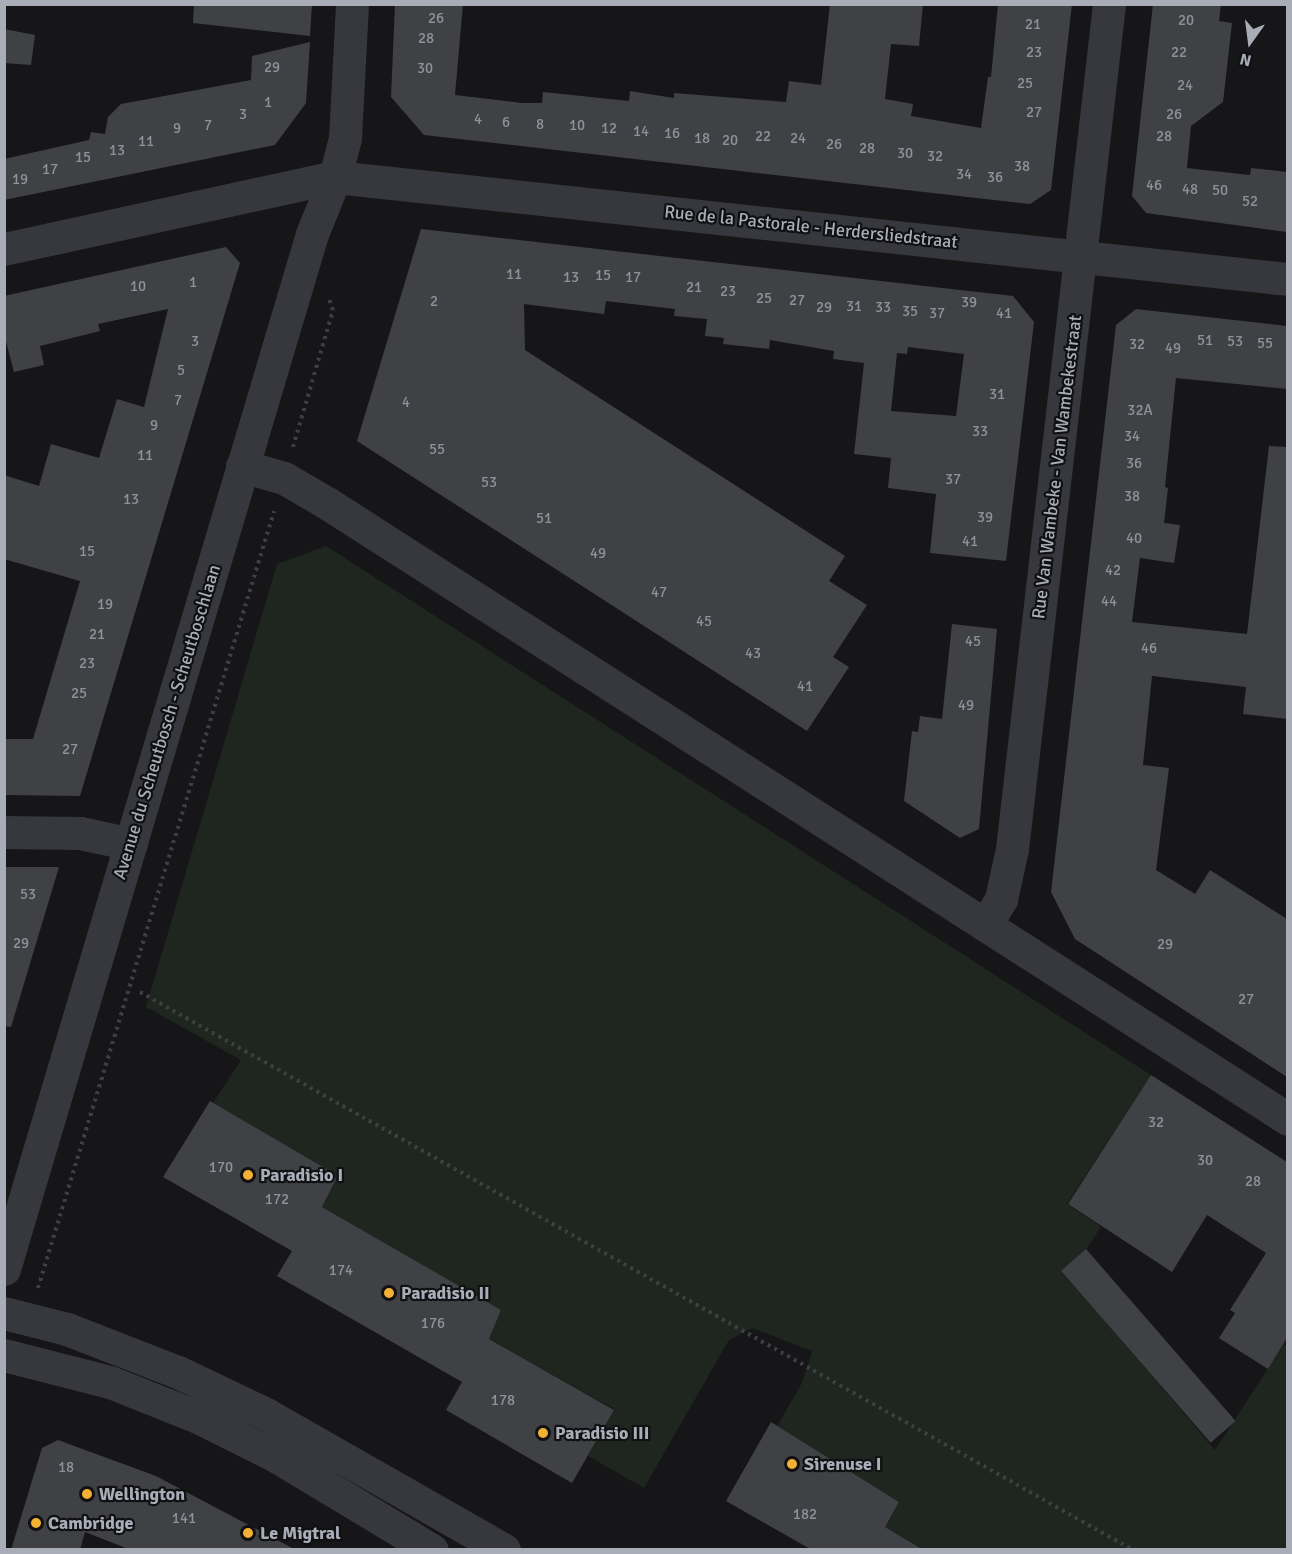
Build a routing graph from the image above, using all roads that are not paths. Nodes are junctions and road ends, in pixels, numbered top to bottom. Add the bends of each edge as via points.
1 (352, 4) edge
2 (1109, 4) edge
3 (335, 177) junction
4 (4, 249) edge
5 (1081, 256) junction
6 (1287, 279) edge
7 (242, 466) junction
8 (4, 832) edge
9 (130, 844) junction
10 (986, 925) junction
11 (1287, 1119) edge
12 (4, 1269) edge
13 (4, 1312) edge
14 (4, 1355) edge
15 (432, 1550) edge
16 (504, 1550) edge

1 - 3 street, Avenue du Scheutbosch - Scheutboschlaan via 345,138
2 - 5 street, Rue Van Wambeke - Van Wambekestraat
3 - 4 street, Rue de la Pastorale - Herdersliedstraat
3 - 5 street, Rue de la Pastorale - Herdersliedstraat
3 - 7 street, Avenue du Scheutbosch - Scheutboschlaan via 312,234
5 - 6 street, Rue de la Pastorale - Herdersliedstraat
5 - 10 street, Rue Van Wambeke - Van Wambekestraat via 1012,849 1001,899
7 - 9 street, Avenue du Scheutbosch - Scheutboschlaan
7 - 10 street via 284,478
8 - 9 street via 80,833
9 - 12 street, Avenue du Scheutbosch - Scheutboschlaan
10 - 11 street
13 - 16 street via 67,1329 178,1372 246,1404
14 - 15 street via 110,1382 198,1417 276,1456

